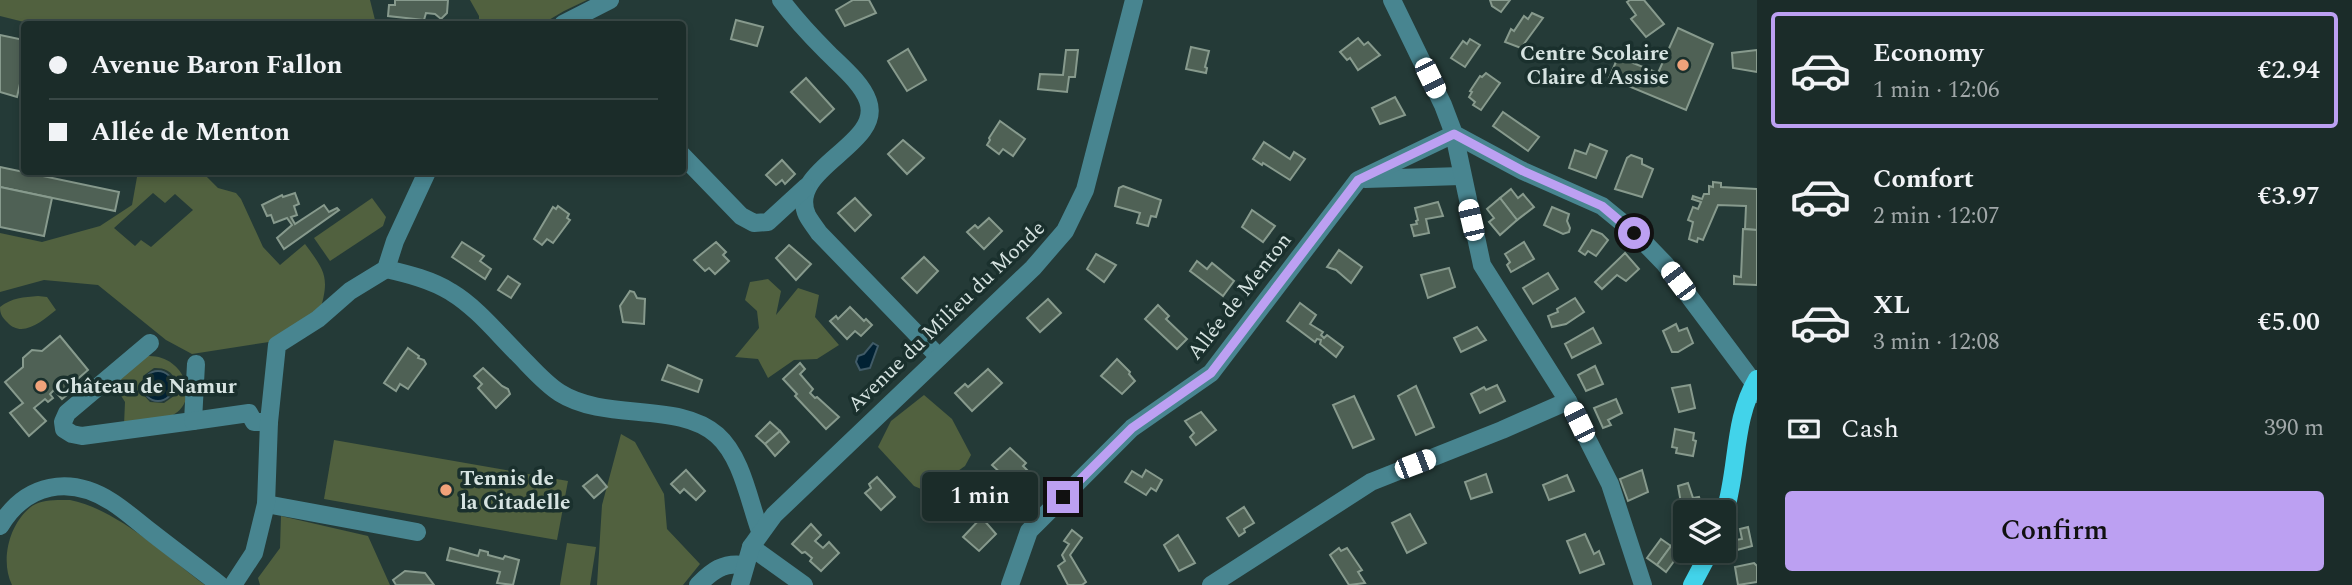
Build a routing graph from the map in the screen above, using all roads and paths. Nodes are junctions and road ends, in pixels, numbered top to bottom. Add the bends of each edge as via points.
1 (610, 0) edge
2 (781, 0) edge
3 (1134, 0) edge
4 (1392, 0) edge
5 (569, 21) edge
6 (1454, 134) junction
7 (686, 159) edge
8 (426, 175) edge
9 (1461, 176) junction
10 (1358, 180) junction
11 (806, 187) junction
12 (386, 269) junction
13 (150, 343) dead end
14 (939, 357) junction
15 (196, 364) dead end
16 (1756, 385) edge
17 (1568, 401) junction
18 (193, 421) junction
19 (269, 422) junction
20 (1727, 500) edge
21 (266, 504) junction
22 (0, 526) edge
23 (416, 532) dead end
24 (755, 539) junction
25 (1704, 563) edge
26 (744, 565) junction
27 (220, 585) edge
28 (233, 585) edge
29 (698, 585) edge
30 (740, 585) edge
31 (804, 585) edge
32 (1010, 585) edge
33 (1211, 585) edge
34 (1643, 585) edge
35 (1692, 585) edge

1 - 5 street
2 - 11 street via 847,73 867,98 870,110 860,134
3 - 14 street, Avenue du Milieu du Monde via 1085,190 1072,220 1033,268
4 - 6 street
6 - 9 street
6 - 10 street, Allée de Menton
6 - 16 street via 1602,206 1624,223 1665,264
7 - 11 street via 741,216 754,223 768,222
8 - 12 street
9 - 10 street
9 - 17 street via 1482,265
10 - 32 street, Allée de Menton via 1211,373 1132,428 1029,531
11 - 14 street via 807,215 819,233
12 - 19 street via 277,345
12 - 24 street via 452,292 560,393 598,408 681,418 716,433 737,466
13 - 18 street via 67,413 64,429 82,436
14 - 24 street, Avenue du Milieu du Monde via 774,514
15 - 18 street
16 - 20 main road via 1741,414
17 - 33 street via 1371,482
17 - 34 street via 1610,484
18 - 19 street via 248,413 254,422
19 - 21 street
21 - 23 street
21 - 28 street via 254,553
22 - 27 street via 13,508 33,493 55,486 82,488 112,502
24 - 26 street
24 - 31 street
25 - 35 main road
26 - 29 street via 724,565
26 - 30 street

